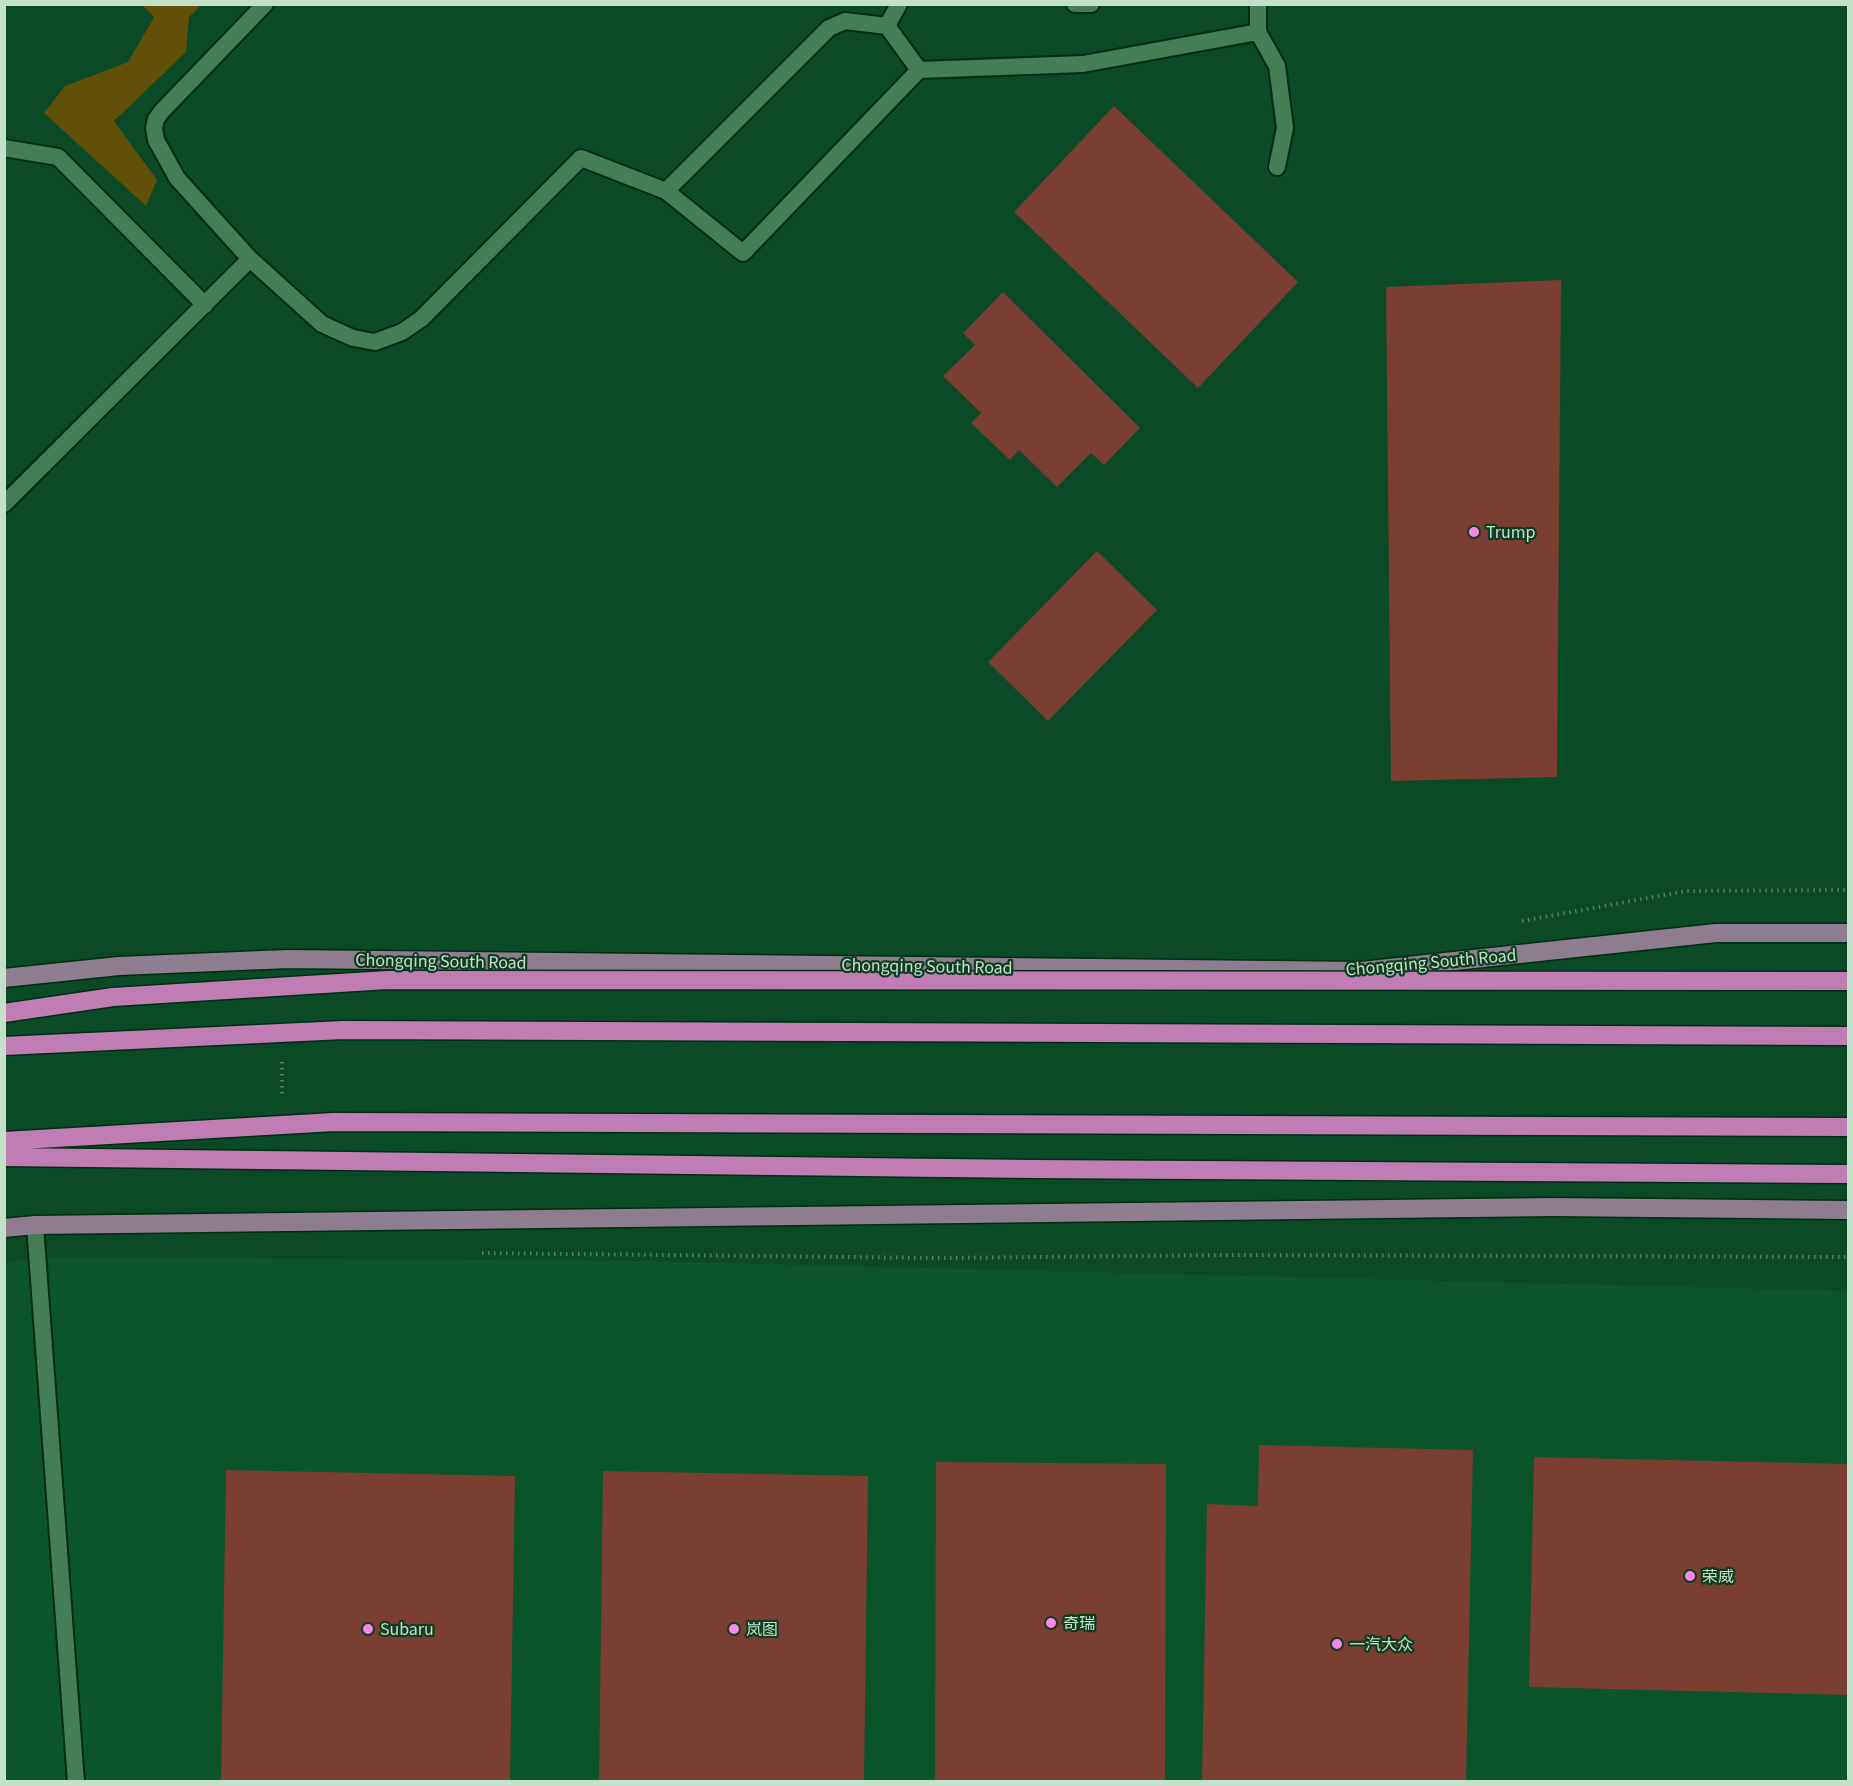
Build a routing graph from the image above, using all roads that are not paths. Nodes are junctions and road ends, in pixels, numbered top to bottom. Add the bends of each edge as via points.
1 (265, 4) edge
2 (898, 4) edge
3 (1075, 4) edge
4 (1091, 4) edge
5 (1258, 4) edge
6 (887, 26) junction
7 (1258, 32) junction
8 (919, 70) junction
9 (4, 148) edge
10 (1277, 167) dead end
11 (666, 191) junction
12 (250, 260) junction
13 (205, 305) junction
14 (4, 504) edge
15 (1848, 933) edge
16 (4, 978) edge
17 (1848, 981) edge
18 (4, 1013) edge
19 (1848, 1036) edge
20 (4, 1046) edge
21 (1848, 1127) edge
22 (4, 1141) edge
23 (4, 1157) edge
24 (1848, 1174) edge
25 (1848, 1210) edge
26 (35, 1225) junction
27 (4, 1228) edge
28 (76, 1782) edge

1 - 12 lane via 162,111 154,128 156,140 177,178
2 - 6 lane
3 - 4 lane
5 - 7 lane
6 - 8 lane
6 - 11 lane via 844,21 829,28
7 - 8 lane via 1083,64
7 - 10 lane via 1277,66 1285,128
8 - 11 lane via 743,253
9 - 13 lane via 58,157
11 - 12 lane via 581,158 422,319 375,342 353,338 322,324
12 - 13 lane
13 - 14 lane
15 - 16 main road, Chongqing South Road via 1716,933 1361,971 288,959 119,966
17 - 18 highway, bridge via 388,980 113,998
19 - 20 highway, bridge via 344,1030
21 - 22 highway, bridge via 333,1122
23 - 24 highway, bridge via 1044,1170
25 - 26 main road via 1554,1207
26 - 27 main road
26 - 28 lane

